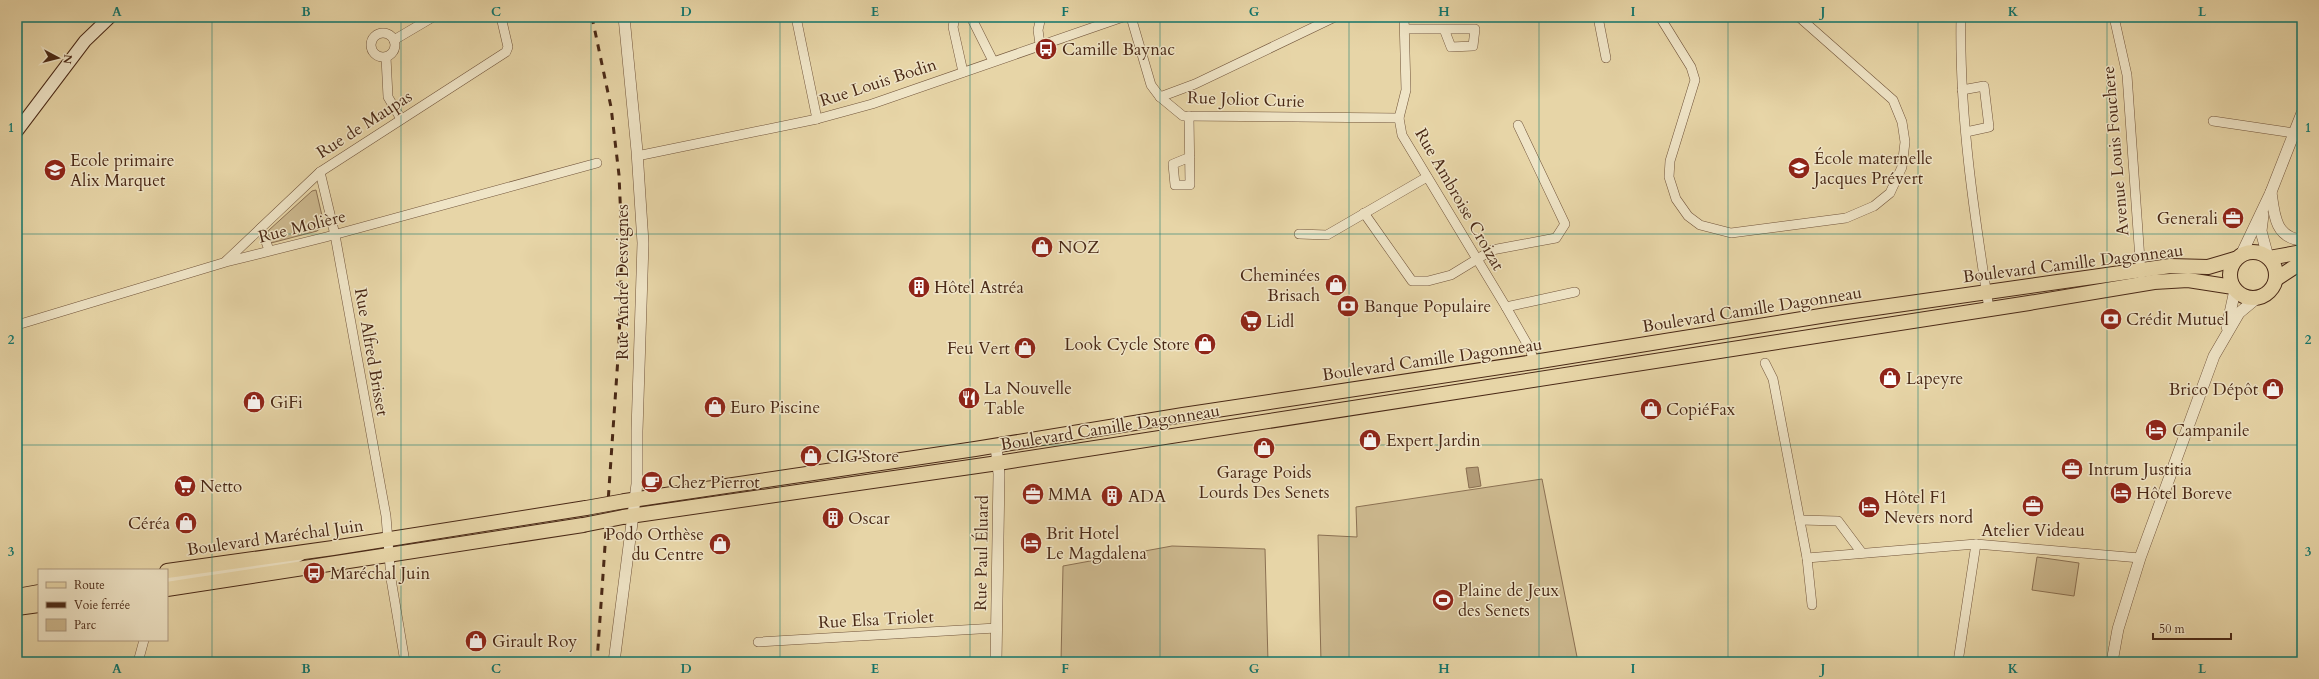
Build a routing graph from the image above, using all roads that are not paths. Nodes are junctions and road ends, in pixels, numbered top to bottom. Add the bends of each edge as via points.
1 (110, 17) edge
2 (433, 17) edge
3 (501, 17) edge
4 (624, 17) edge
5 (796, 17) edge
6 (955, 17) edge
7 (971, 17) edge
8 (1041, 17) edge
9 (1098, 17) edge
10 (1123, 17) edge
11 (1131, 17) edge
12 (1335, 17) edge
13 (1404, 17) edge
14 (1598, 17) edge
15 (1660, 17) edge
16 (1799, 17) edge
17 (1961, 17) edge
18 (2114, 17) edge
19 (1096, 27) junction
20 (1405, 29) junction
21 (1444, 29) dead end
22 (394, 40) junction
23 (1040, 44) junction
24 (386, 57) junction
25 (1606, 58) dead end
26 (993, 61) junction
27 (963, 72) junction
28 (1962, 90) junction
29 (1160, 98) junction
30 (2302, 113) edge
31 (1189, 116) junction
32 (1399, 118) junction
33 (401, 119) junction
34 (817, 119) junction
35 (2213, 122) dead end
36 (1518, 125) dead end
37 (17, 131) edge
38 (1966, 132) junction
39 (2294, 133) junction
40 (638, 156) junction
41 (1190, 157) dead end
42 (597, 163) dead end
43 (320, 172) junction
44 (1428, 177) junction
45 (2270, 192) junction
46 (2264, 206) junction
47 (1364, 214) junction
48 (261, 228) junction
49 (1299, 234) dead end
50 (334, 235) junction
51 (2302, 240) edge
52 (269, 250) junction
53 (2302, 252) edge
54 (2238, 257) junction
55 (2268, 257) junction
56 (1476, 258) junction
57 (226, 262) junction
58 (2302, 262) edge
59 (2141, 276) junction
60 (2276, 279) junction
61 (2234, 289) junction
62 (1986, 291) junction
63 (1575, 292) dead end
64 (2257, 298) junction
65 (1506, 307) junction
66 (1989, 309) junction
67 (17, 325) edge
68 (2224, 337) junction
69 (1534, 362) junction
70 (1765, 363) dead end
71 (996, 446) junction
72 (998, 463) junction
73 (629, 509) junction
74 (584, 517) junction
75 (514, 520) junction
76 (1800, 520) junction
77 (388, 539) junction
78 (1976, 544) junction
79 (308, 552) junction
80 (1862, 553) junction
81 (389, 554) junction
82 (1807, 558) junction
83 (2140, 558) junction
84 (316, 565) junction
85 (168, 571) edge
86 (168, 583) edge
87 (168, 589) edge
88 (38, 592) edge
89 (17, 596) edge
90 (38, 605) edge
91 (1812, 605) dead end
92 (17, 608) edge
93 (996, 628) junction
94 (144, 641) edge
95 (758, 642) dead end
96 (138, 662) edge
97 (405, 662) edge
98 (614, 662) edge
99 (996, 662) edge
100 (1958, 662) edge
101 (2112, 662) edge

1 - 37 main road via 84,41
2 - 22 street
3 - 33 street, Rue de Maupas via 508,47 506,52
4 - 40 street, Rue André Desvignes
5 - 34 street
6 - 27 street via 953,27
7 - 26 street
8 - 23 street via 1038,30
9 - 19 street
10 - 19 street, Rue Louis Bodin
11 - 29 street, Rue Joliot Curie via 1151,86
12 - 29 street
13 - 20 street, Rue Ambroise Croizat
14 - 25 street
15 - 16 street via 1691,67 1695,80 1670,161 1669,177 1676,199 1688,216 1700,225 1731,234 1846,218 1874,206 1890,193 1902,167 1905,142 1902,122 1893,100
17 - 28 street
18 - 59 street, Avenue Louis Fouchere via 2127,75
19 - 23 street, Rue Louis Bodin
20 - 21 street
20 - 32 street, Rue Ambroise Croizat via 1406,90
22 - 24 street via 394,51
22 - 24 street via 384,32 373,38 372,50 377,56
23 - 26 street, Rue Louis Bodin
24 - 33 street via 388,97
26 - 27 street, Rue Louis Bodin
27 - 34 street, Rue Louis Bodin via 872,104
28 - 38 street
28 - 38 street via 1984,86 1990,128
29 - 31 street, Rue Joliot Curie via 1183,116
30 - 39 street
31 - 32 street, Rue Joliot Curie
31 - 41 street
32 - 44 street, Rue Ambroise Croizat via 1402,135
33 - 43 street, Rue de Maupas
34 - 40 street, Rue Louis Bodin
35 - 39 street
36 - 56 street via 1564,224 1556,238 1492,250
38 - 62 street
39 - 45 street
40 - 73 street, Rue André Desvignes via 643,242
42 - 50 street, Rue Molière
43 - 48 street, Rue de Maupas
43 - 50 street, Rue Alfred Brisset
44 - 47 street
44 - 56 street, Rue Ambroise Croizat
45 - 46 street
45 - 51 street via 2274,218 2280,230 2288,236
46 - 54 street
46 - 55 street via 2261,231
47 - 49 street via 1327,235
47 - 56 street via 1412,281 1428,281 1451,274
48 - 52 street
48 - 57 street, Rue de Maupas
50 - 52 street, Rue Molière
50 - 77 street, Rue Alfred Brisset via 386,516
52 - 57 street, Rue Molière
53 - 55 main road
54 - 55 main road via 2254,251
54 - 59 main road, Boulevard Camille Dagonneau via 2208,267 2170,266
54 - 61 main road via 2229,273
55 - 60 main road via 2274,264
56 - 65 street, Rue Ambroise Croizat
57 - 67 street, Rue Molière
58 - 60 main road
59 - 61 main road, Boulevard Camille Dagonneau via 2188,280
59 - 62 main road, Boulevard Camille Dagonneau
59 - 66 main road, Boulevard Camille Dagonneau
60 - 64 main road via 2268,292
61 - 64 main road via 2242,295
61 - 68 street
62 - 66 street
62 - 69 main road, Boulevard Camille Dagonneau
63 - 65 street
64 - 68 street via 2240,313
65 - 69 street, Rue Ambroise Croizat via 1530,349
66 - 72 main road, Boulevard Camille Dagonneau
68 - 83 street via 2195,406
69 - 71 main road, Boulevard Camille Dagonneau via 1183,414
70 - 76 street via 1773,379
71 - 72 street, Rue Paul Éluard
71 - 73 main road, Boulevard Camille Dagonneau
72 - 73 main road, Boulevard Camille Dagonneau
72 - 93 street, Rue Paul Éluard
73 - 74 main road, Boulevard Maréchal Juin, bridge
73 - 98 street, Rue André Desvignes
74 - 75 main road, Boulevard Maréchal Juin
74 - 81 main road, Boulevard Maréchal Juin via 551,530
75 - 77 main road, Boulevard Maréchal Juin
75 - 81 street, Boulevard Maréchal Juin via 489,528 400,542
76 - 80 street via 1838,521
76 - 82 street
77 - 79 main road, Boulevard Maréchal Juin
77 - 81 street, Rue Alfred Brisset
77 - 84 street, Boulevard Maréchal Juin via 378,550 328,558
78 - 80 street
78 - 83 street
78 - 100 street
79 - 85 main road, Boulevard Maréchal Juin
79 - 86 street via 290,562 176,577
80 - 82 street
81 - 84 main road, Boulevard Maréchal Juin
81 - 97 street, Rue Alfred Brisset
82 - 91 street
83 - 101 street via 2118,629
84 - 87 main road, Boulevard Maréchal Juin
88 - 89 main road
90 - 92 main road
93 - 95 street, Rue Elsa Triolet
93 - 99 street, Rue Paul Éluard
94 - 96 street

